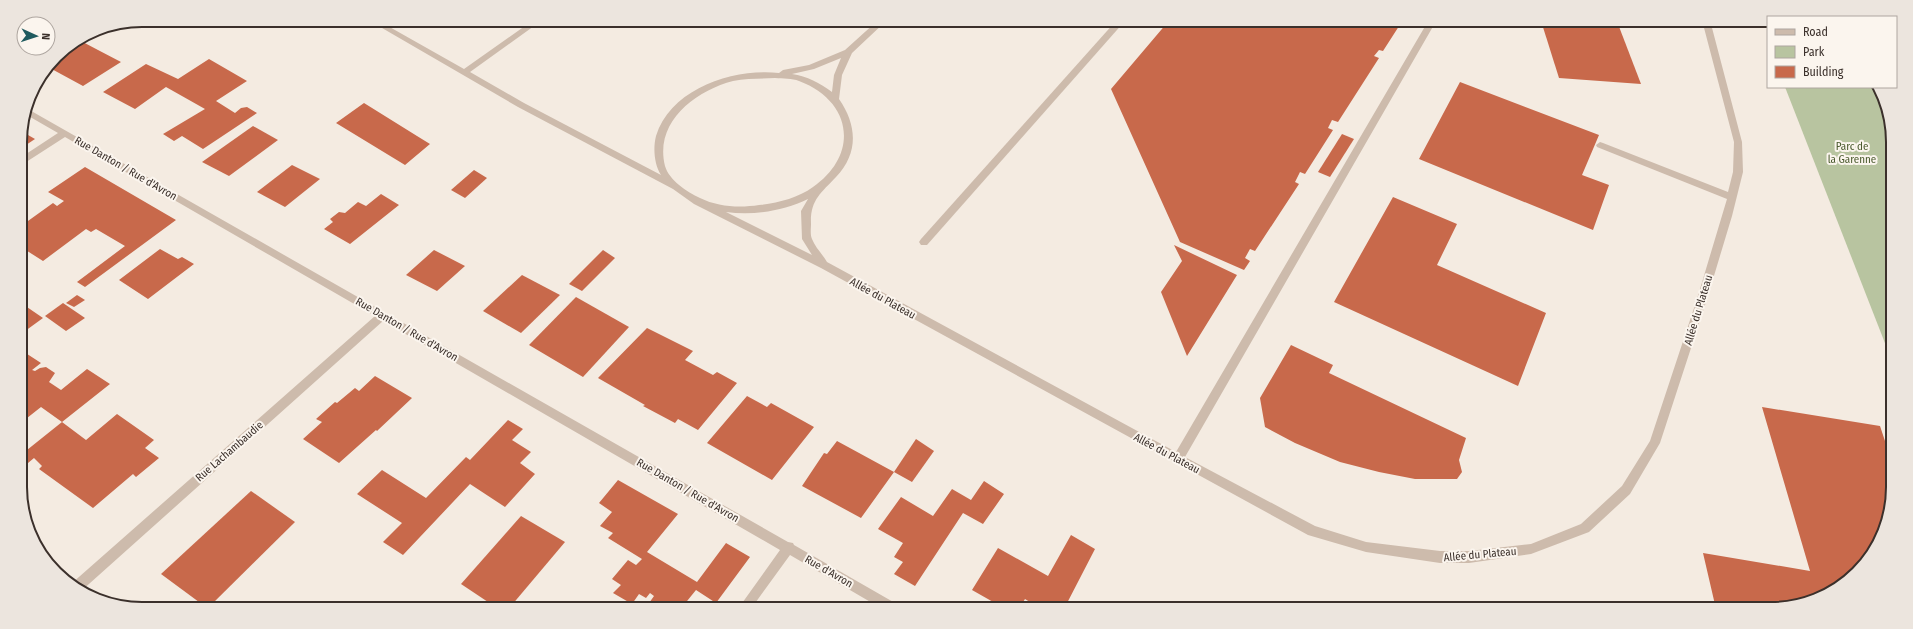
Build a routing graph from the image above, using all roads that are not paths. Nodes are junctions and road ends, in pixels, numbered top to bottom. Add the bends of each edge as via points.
1 (385, 27) edge
2 (529, 27) edge
3 (876, 27) edge
4 (1116, 27) edge
5 (1429, 27) edge
6 (1708, 27) edge
7 (848, 52) junction
8 (465, 72) junction
9 (775, 75) junction
10 (835, 99) junction
11 (31, 114) edge
12 (65, 134) junction
13 (1600, 145) dead end
14 (27, 158) edge
15 (674, 186) junction
16 (818, 188) junction
17 (1731, 197) junction
18 (697, 202) junction
19 (924, 242) dead end
20 (824, 266) junction
21 (383, 315) junction
22 (1178, 459) junction
23 (788, 547) junction
24 (80, 584) edge
25 (749, 602) edge
26 (882, 602) edge

1 - 8 street
2 - 8 street
3 - 7 street
4 - 19 street
5 - 22 street
6 - 17 street, Allée du Plateau via 1738,142 1738,172
7 - 9 street via 811,67
7 - 10 street via 838,75
8 - 15 street via 521,105
9 - 10 street via 801,78 820,86
9 - 15 street via 744,76 714,85 688,100 668,119 659,142 661,165
10 - 16 street via 843,110 850,129 848,150 837,170
11 - 12 street, Rue Danton / Rue d'Avron
12 - 14 street
12 - 21 street, Rue Danton / Rue d'Avron
13 - 17 street
15 - 18 street
16 - 18 street via 792,202 762,210 728,210
16 - 20 street, Allée du Plateau via 806,211 807,239
17 - 22 street, Allée du Plateau via 1702,299 1655,443 1626,490 1585,528 1532,549 1469,557 1440,558 1366,547 1312,531
18 - 20 street, Allée du Plateau
20 - 22 street, Allée du Plateau
21 - 23 street, Rue Danton / Rue d'Avron
21 - 24 street, Rue Lachambaudie
23 - 25 street
23 - 26 street, Rue d'Avron

